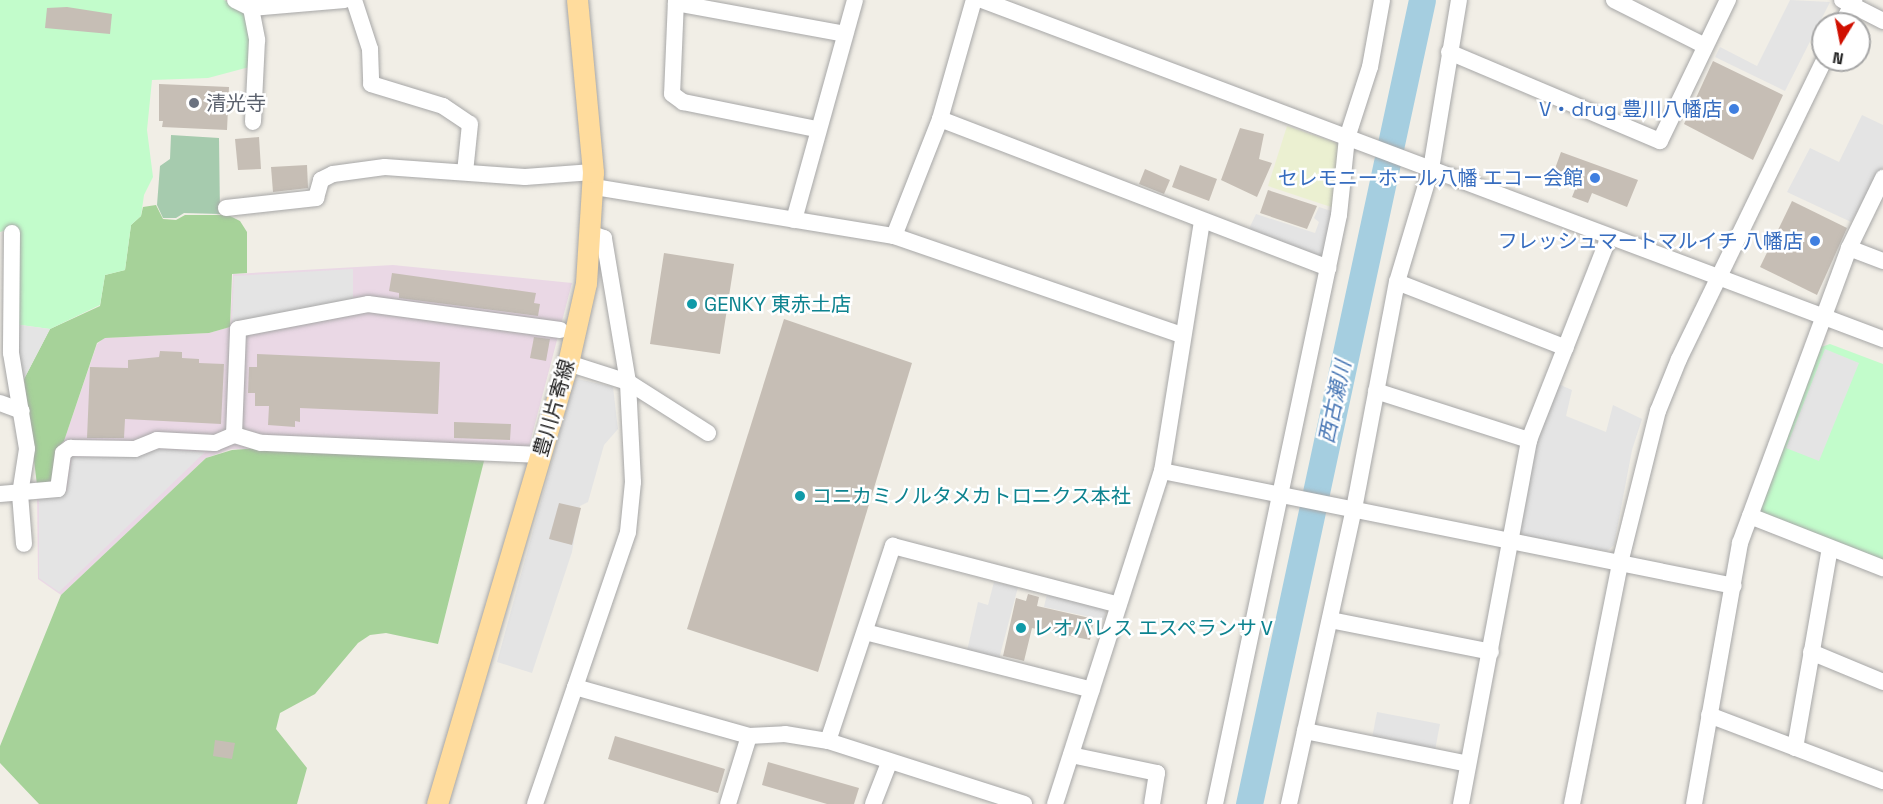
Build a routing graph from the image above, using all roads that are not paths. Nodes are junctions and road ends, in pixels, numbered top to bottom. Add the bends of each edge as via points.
1 (235, 0) edge
2 (345, 0) edge
3 (354, 0) edge
4 (578, 0) edge
5 (855, 0) edge
6 (974, 0) edge
7 (982, 0) edge
8 (1382, 0) edge
9 (1459, 0) edge
10 (1614, 0) edge
11 (1728, 0) edge
12 (676, 2) edge
13 (1849, 2) edge
14 (251, 8) junction
15 (1883, 21) edge
16 (845, 34) junction
17 (1705, 46) junction
18 (1449, 52) junction
19 (1818, 72) edge
20 (940, 119) junction
21 (253, 122) dead end
22 (816, 129) junction
23 (1347, 138) junction
24 (1431, 169) junction
25 (465, 172) junction
26 (593, 180) junction
27 (1881, 185) edge
28 (226, 208) dead end
29 (794, 220) junction
30 (1202, 221) junction
31 (12, 233) dead end
32 (592, 234) junction
33 (894, 237) junction
34 (1609, 237) junction
35 (1850, 248) junction
36 (1883, 261) edge
37 (1328, 268) junction
38 (1718, 276) junction
39 (1397, 282) junction
40 (1824, 317) junction
41 (560, 330) dead end
42 (1182, 335) junction
43 (1883, 339) edge
44 (1566, 348) junction
45 (568, 363) junction
46 (0, 381) edge
47 (627, 382) junction
48 (18, 383) junction
49 (1376, 391) junction
50 (0, 403) edge
51 (22, 411) junction
52 (708, 433) dead end
53 (234, 435) junction
54 (1530, 440) junction
55 (541, 455) junction
56 (1162, 471) junction
57 (20, 494) junction
58 (0, 495) edge
59 (1287, 495) junction
60 (1347, 507) junction
61 (1750, 516) junction
62 (1511, 542) junction
63 (24, 544) dead end
64 (1830, 548) junction
65 (1620, 563) junction
66 (1883, 568) edge
67 (1734, 586) junction
68 (1116, 604) junction
69 (1330, 620) junction
70 (865, 632) junction
71 (1491, 652) junction
72 (1811, 652) junction
73 (1883, 682) edge
74 (575, 687) junction
75 (1092, 690) junction
76 (1709, 715) junction
77 (1305, 731) junction
78 (749, 736) junction
79 (828, 741) junction
80 (1795, 748) junction
81 (1071, 755) junction
82 (889, 763) junction
83 (1468, 764) junction
84 (1883, 781) edge
85 (1059, 803) edge
86 (437, 804) edge
87 (535, 804) edge
88 (728, 804) edge
89 (873, 804) edge
90 (1024, 804) edge
91 (1152, 804) edge
92 (1215, 804) edge
93 (1289, 804) edge
94 (1461, 804) edge
95 (1572, 804) edge
96 (1694, 804) edge

1 - 14 street
2 - 14 street
3 - 25 street via 370,49 371,84 443,106 470,124
4 - 26 main road, 豊川片寄線
5 - 16 street
6 - 20 street
7 - 23 street
8 - 23 street via 1370,67
9 - 18 street
10 - 17 street
11 - 17 street
12 - 16 street
12 - 22 street via 672,94 682,102
13 - 15 street
14 - 21 street via 257,49
16 - 22 street
17 - 18 street via 1660,141
18 - 24 street
19 - 38 street
20 - 30 street
20 - 33 street
22 - 29 street
23 - 24 street
23 - 37 street
24 - 34 street
24 - 39 street
25 - 26 street
25 - 28 street via 384,166 333,174 321,180 316,198
26 - 29 street
26 - 32 main road, 豊川片寄線
27 - 35 street
29 - 33 street
30 - 37 street
30 - 42 street
31 - 48 street via 9,323
32 - 45 main road, 豊川片寄線 via 586,283
32 - 47 street via 604,238
33 - 42 street
34 - 38 street
34 - 44 street
35 - 36 street
35 - 40 street
37 - 59 street
38 - 40 street
38 - 65 street via 1658,411
39 - 44 street
39 - 49 street
40 - 43 street
40 - 61 street
41 - 53 street via 368,304 238,329
42 - 56 street
44 - 54 street
45 - 47 street
45 - 55 main road, 豊川片寄線
46 - 48 street
47 - 52 street
47 - 74 street via 633,482 628,532
48 - 51 street
49 - 54 street
49 - 60 street
50 - 51 street
51 - 57 street via 27,449
53 - 55 street via 261,442
53 - 57 street via 215,443 157,440 135,449 70,447 63,453 58,489
54 - 62 street
55 - 86 main road, 豊川片寄線
56 - 59 street
56 - 68 street
57 - 58 street
57 - 63 street
59 - 60 street
59 - 92 street
60 - 62 street
60 - 69 street
61 - 64 street
61 - 67 street via 1740,543
62 - 65 street
62 - 71 street
64 - 66 street
64 - 72 street
65 - 67 street
65 - 95 street
67 - 76 street
68 - 70 street via 893,546
68 - 75 street
69 - 71 street
69 - 77 street
70 - 75 street
70 - 79 street
71 - 83 street
72 - 73 street
72 - 80 street
74 - 78 street
74 - 87 street
75 - 81 street
76 - 80 street
76 - 96 street
77 - 83 street
77 - 93 street
78 - 79 street via 785,734
78 - 88 street
79 - 82 street
80 - 84 street
81 - 85 street
81 - 91 street via 1157,773
82 - 89 street
82 - 90 street
83 - 94 street

